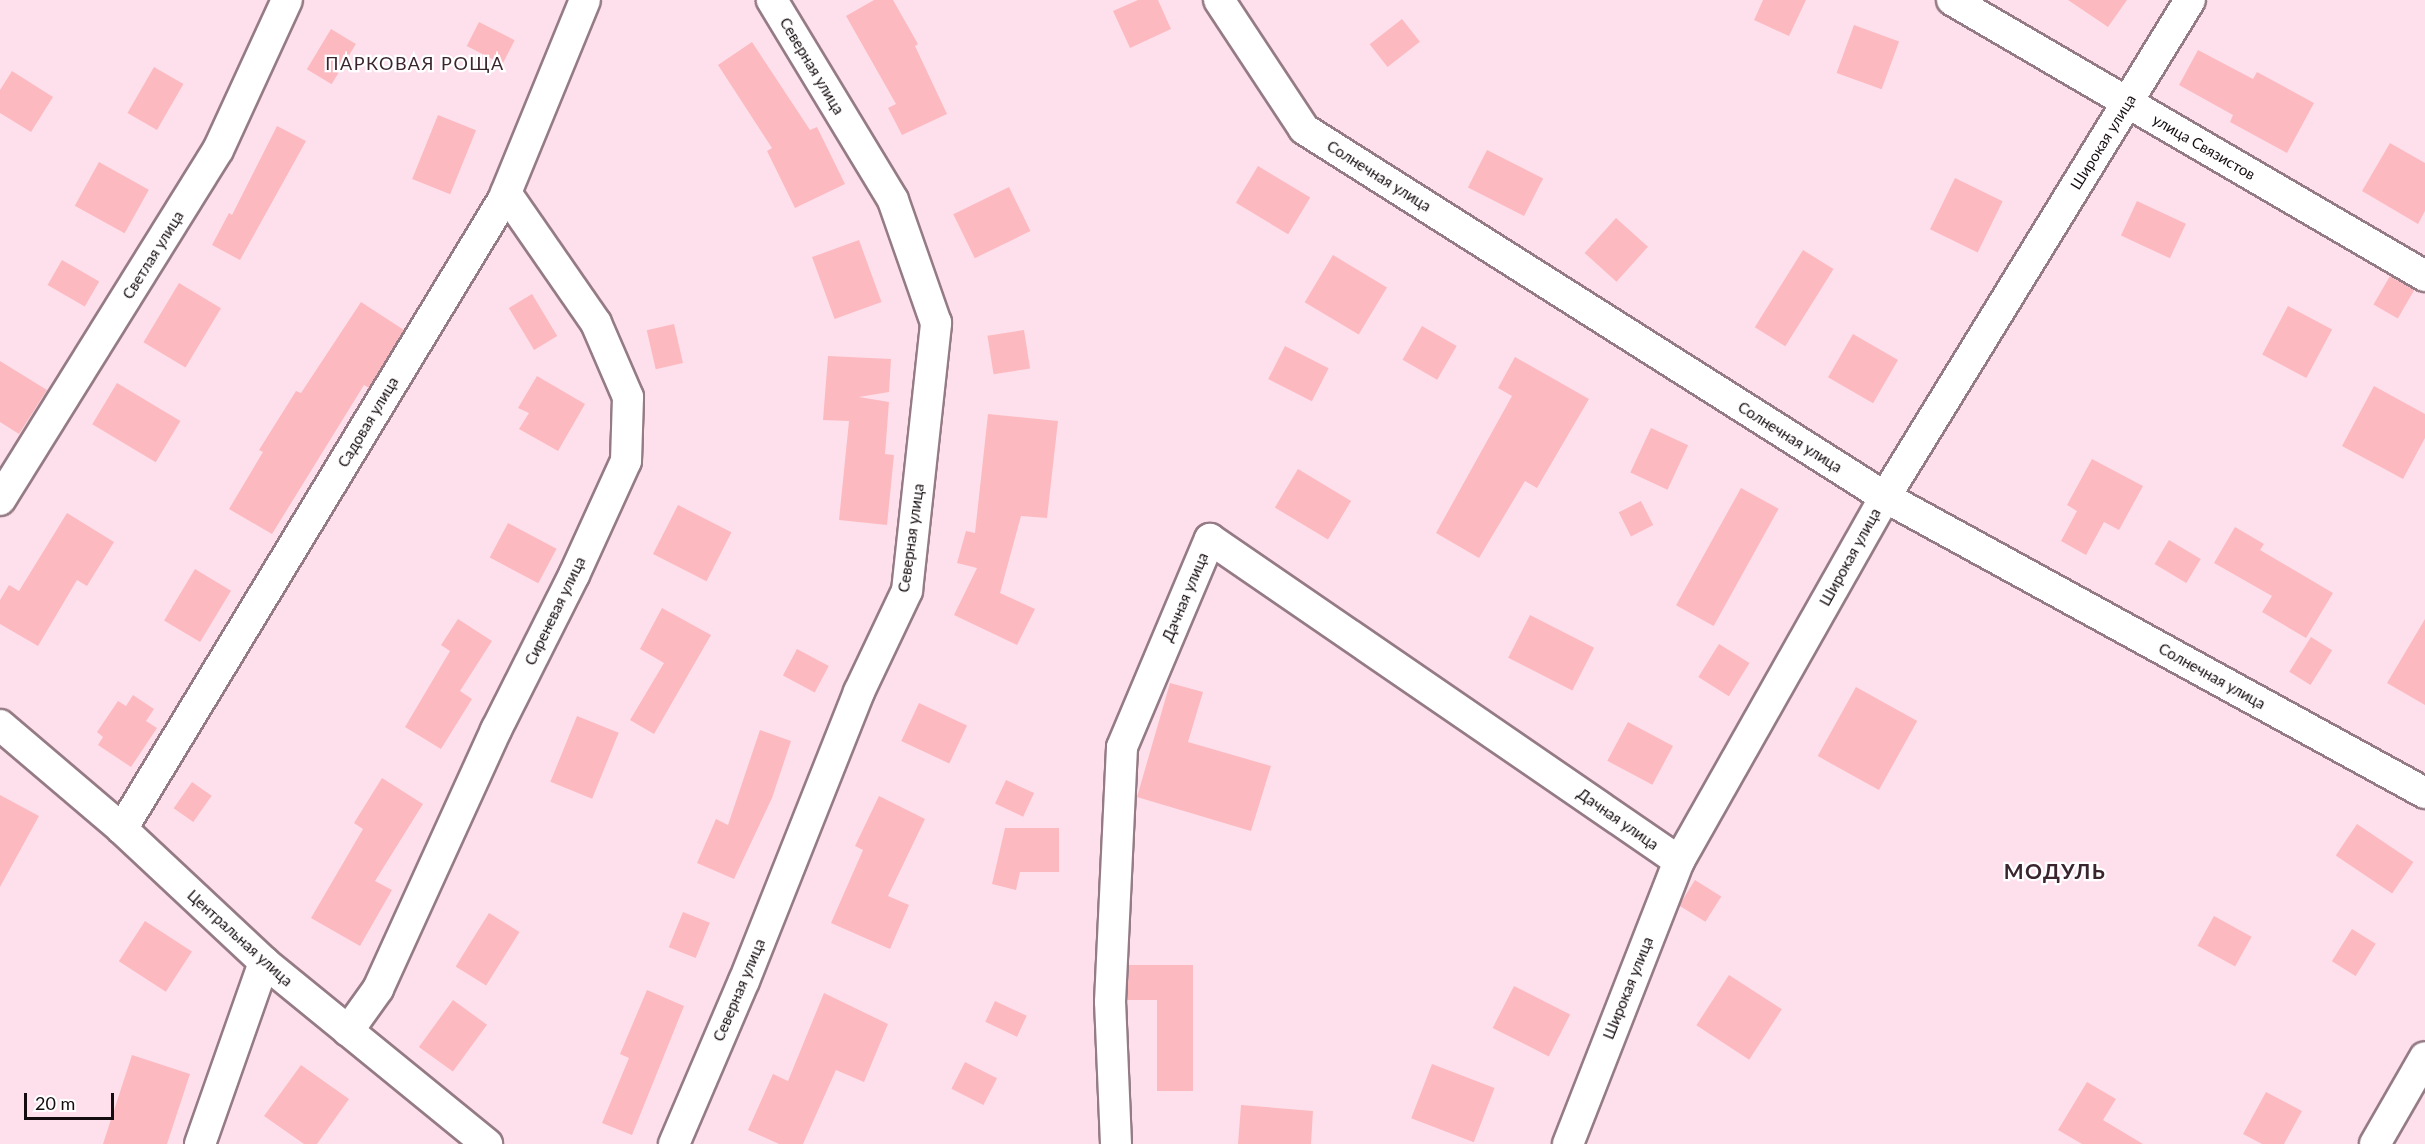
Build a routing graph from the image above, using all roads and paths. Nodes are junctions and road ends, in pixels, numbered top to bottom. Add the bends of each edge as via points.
1 (287, 0) edge
2 (585, 0) edge
3 (772, 0) edge
4 (1219, 0) edge
5 (1952, 0) edge
6 (2190, 0) edge
7 (2128, 103) junction
8 (506, 193) junction
9 (2425, 276) edge
10 (1884, 497) junction
11 (0, 500) edge
12 (0, 725) edge
13 (2425, 794) edge
14 (122, 829) junction
15 (1679, 861) junction
16 (264, 963) junction
17 (348, 1031) junction
18 (2425, 1057) edge
19 (201, 1144) edge
20 (486, 1144) edge
21 (674, 1144) edge
22 (1116, 1144) edge
23 (1568, 1144) edge
24 (2375, 1144) edge

1 - 11 street, Светлая улица via 218,150
2 - 8 street, Садовая улица
3 - 21 street, Северная улица via 893,200 936,323 907,591 859,693
4 - 10 street, Солнечная улица via 1304,129
5 - 7 street, улица Связистов
6 - 7 street, Широкая улица
7 - 9 street, улица Связистов
7 - 10 street, Широкая улица
8 - 14 street, Садовая улица
8 - 17 street, Сиреневая улица via 600,334 628,397 626,461 496,730 378,989
10 - 13 street, Солнечная улица
10 - 15 street, Широкая улица
12 - 14 street, Центральная улица
14 - 16 street, Центральная улица
15 - 22 street, Дачная улица via 1210,539 1122,747 1110,1002
15 - 23 street, Широкая улица
16 - 17 street, Центральная улица
16 - 19 street
17 - 20 street, Центральная улица
18 - 24 street

